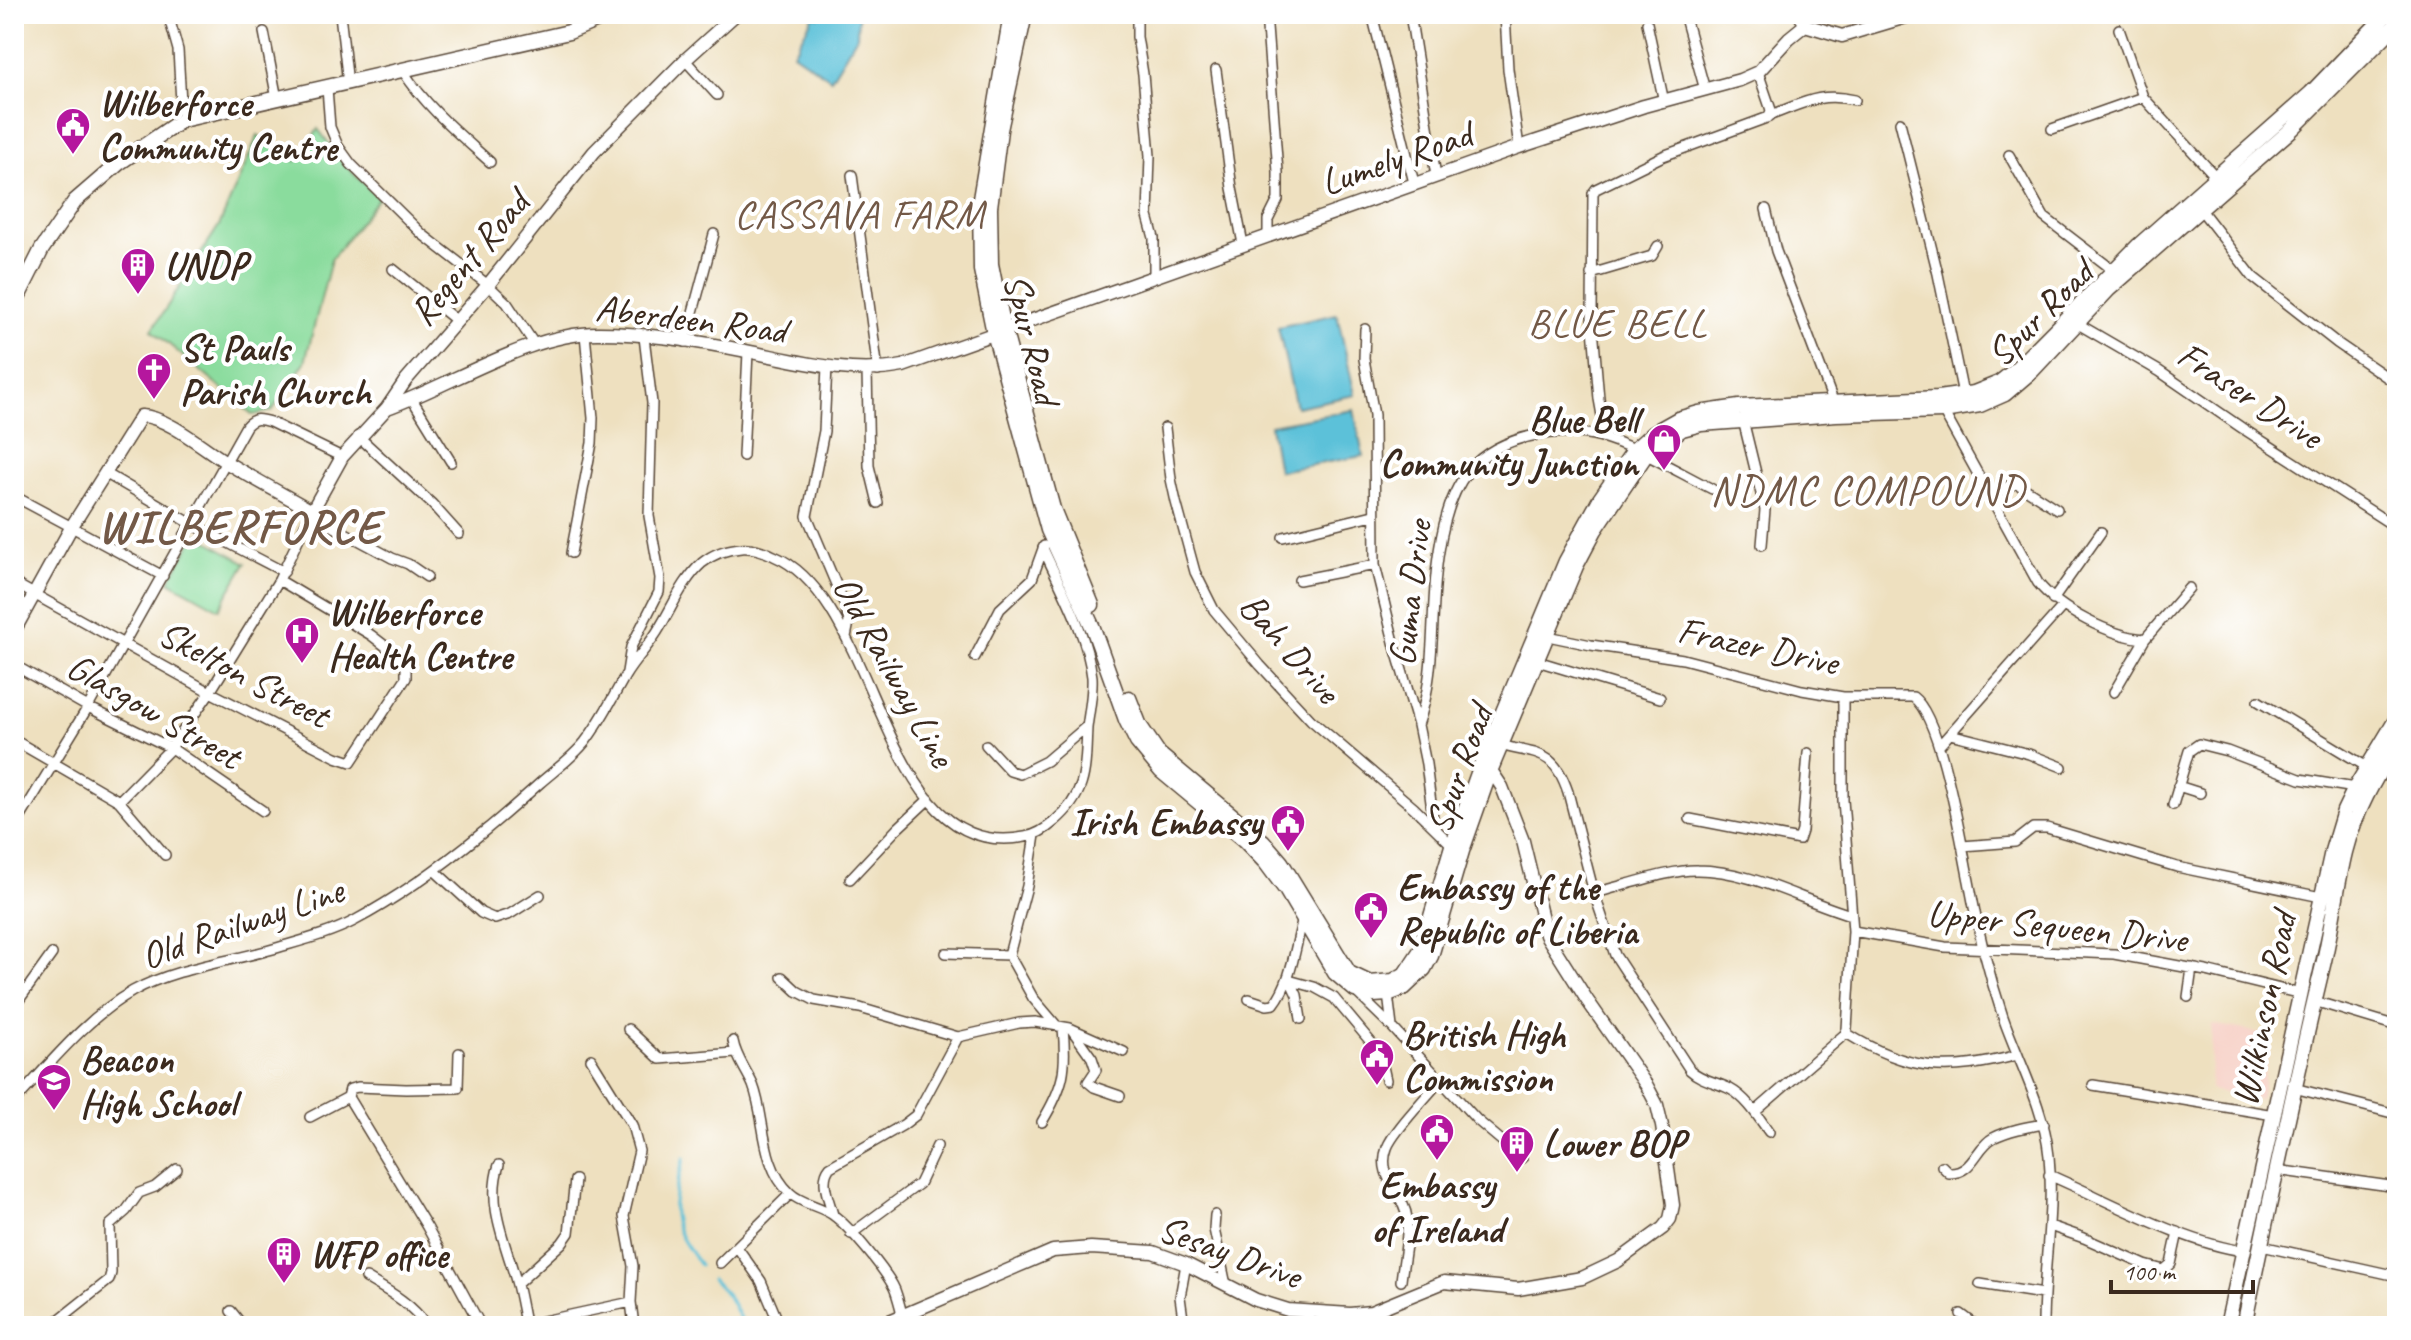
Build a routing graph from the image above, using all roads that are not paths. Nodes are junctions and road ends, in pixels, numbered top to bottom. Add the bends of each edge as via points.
1 (168, 14) edge
2 (340, 14) edge
3 (612, 14) edge
4 (736, 14) edge
5 (1011, 14) edge
6 (1025, 14) edge
7 (1140, 14) edge
8 (1266, 14) edge
9 (1372, 14) edge
10 (1410, 14) edge
11 (1505, 14) edge
12 (1684, 14) edge
13 (1916, 14) edge
14 (2387, 14) edge
15 (588, 18) edge
16 (1801, 20) edge
17 (1880, 20) edge
18 (1647, 23) dead end
19 (2397, 24) edge
20 (2119, 29) dead end
21 (264, 32) dead end
22 (685, 60) junction
23 (2349, 65) junction
24 (1216, 70) dead end
25 (403, 71) junction
26 (1758, 72) junction
27 (348, 84) junction
28 (327, 88) junction
29 (1705, 90) junction
30 (717, 95) dead end
31 (2143, 97) junction
32 (277, 99) junction
33 (1855, 100) dead end
34 (1664, 102) junction
35 (1771, 115) junction
36 (182, 120) junction
37 (1900, 122) dead end
38 (995, 129) junction
39 (2052, 129) dead end
40 (1519, 147) junction
41 (2009, 155) dead end
42 (2248, 157) junction
43 (490, 162) dead end
44 (852, 175) dead end
45 (1436, 176) junction
46 (2215, 176) junction
47 (1414, 183) junction
48 (2195, 203) junction
49 (1766, 209) dead end
50 (714, 234) dead end
51 (1268, 235) junction
52 (1243, 244) junction
53 (1658, 246) dead end
54 (393, 269) dead end
55 (2113, 270) junction
56 (1591, 274) junction
57 (1154, 276) junction
58 (488, 285) junction
59 (2105, 285) junction
60 (14, 305) edge
61 (2072, 320) junction
62 (457, 321) junction
63 (1365, 329) dead end
64 (999, 331) junction
65 (585, 334) junction
66 (644, 337) junction
67 (685, 342) junction
68 (535, 345) junction
69 (748, 352) junction
70 (827, 366) junction
71 (872, 371) junction
72 (2397, 384) edge
73 (412, 399) junction
74 (1965, 401) junction
75 (387, 408) junction
76 (1835, 409) junction
77 (1943, 411) junction
78 (1743, 420) junction
79 (1165, 428) dead end
80 (358, 436) junction
81 (1606, 438) junction
82 (1640, 453) junction
83 (743, 456) dead end
84 (342, 457) junction
85 (226, 462) junction
86 (451, 462) dead end
87 (105, 473) junction
88 (1712, 489) dead end
89 (14, 496) edge
90 (1988, 496) junction
91 (878, 503) dead end
92 (2057, 509) dead end
93 (311, 513) junction
94 (1373, 515) junction
95 (192, 524) junction
96 (72, 526) junction
97 (2397, 528) edge
98 (1048, 530) junction
99 (2101, 532) dead end
100 (459, 534) dead end
101 (1283, 537) dead end
102 (1762, 545) dead end
103 (1043, 548) junction
104 (571, 553) dead end
105 (1375, 565) junction
106 (163, 576) junction
107 (282, 576) junction
108 (427, 577) dead end
109 (1299, 580) dead end
110 (14, 583) edge
111 (2189, 588) dead end
112 (34, 595) junction
113 (2053, 600) junction
114 (2063, 606) junction
115 (14, 631) edge
116 (1541, 634) junction
117 (846, 637) junction
118 (2145, 639) junction
119 (123, 644) junction
120 (975, 657) dead end
121 (1537, 661) junction
122 (14, 665) edge
123 (627, 672) junction
124 (1524, 676) junction
125 (210, 692) junction
126 (2114, 692) dead end
127 (1843, 697) junction
128 (1660, 698) dead end
129 (2258, 701) dead end
130 (88, 707) junction
131 (2397, 718) edge
132 (1418, 725) junction
133 (1087, 726) junction
134 (1950, 734) junction
135 (14, 740) edge
136 (1496, 743) junction
137 (2397, 743) edge
138 (986, 745) dead end
139 (1939, 746) junction
140 (171, 748) junction
141 (1808, 753) dead end
142 (53, 761) junction
143 (1486, 765) junction
144 (1165, 766) junction
145 (2062, 767) dead end
146 (2374, 768) junction
147 (2397, 779) edge
148 (2178, 786) junction
149 (2355, 788) junction
150 (2200, 793) dead end
151 (929, 799) junction
152 (119, 801) junction
153 (2173, 805) dead end
154 (263, 811) dead end
155 (1690, 819) dead end
156 (1434, 826) junction
157 (14, 828) edge
158 (1035, 835) junction
159 (1962, 846) junction
160 (1457, 849) junction
161 (165, 855) dead end
162 (434, 870) junction
163 (850, 879) dead end
164 (1445, 892) junction
165 (1594, 893) junction
166 (540, 895) dead end
167 (2321, 897) junction
168 (1851, 915) junction
169 (1303, 919) junction
170 (1853, 931) junction
171 (2312, 940) junction
172 (2328, 943) junction
173 (1981, 948) junction
174 (946, 953) dead end
175 (52, 954) dead end
176 (1009, 955) junction
177 (2192, 968) junction
178 (782, 977) dead end
179 (1289, 979) junction
180 (1355, 990) junction
181 (1388, 994) junction
182 (2188, 997) dead end
183 (2308, 997) junction
184 (1249, 999) dead end
185 (14, 1007) edge
186 (1301, 1019) dead end
187 (2397, 1026) edge
188 (1063, 1027) junction
189 (1392, 1027) junction
190 (628, 1029) dead end
191 (1846, 1033) junction
192 (958, 1037) junction
193 (733, 1041) dead end
194 (1124, 1052) dead end
195 (459, 1053) dead end
196 (735, 1053) junction
197 (2018, 1055) junction
198 (591, 1059) dead end
199 (2292, 1077) junction
200 (1441, 1079) junction
201 (1386, 1080) dead end
202 (2093, 1085) dead end
203 (1120, 1096) dead end
204 (348, 1097) junction
205 (14, 1102) edge
206 (1755, 1112) junction
207 (2392, 1113) dead end
208 (2274, 1115) junction
209 (310, 1117) dead end
210 (1042, 1122) dead end
211 (2044, 1124) junction
212 (1769, 1132) dead end
213 (937, 1146) dead end
214 (1522, 1158) dead end
215 (499, 1165) dead end
216 (1942, 1166) dead end
217 (177, 1169) dead end
218 (2276, 1170) junction
219 (2049, 1175) junction
220 (575, 1180) dead end
221 (2397, 1187) edge
222 (790, 1194) junction
223 (833, 1215) junction
224 (1215, 1215) dead end
225 (2050, 1226) junction
226 (2178, 1232) junction
227 (851, 1234) junction
228 (2262, 1246) junction
229 (737, 1247) junction
230 (2244, 1251) junction
231 (720, 1263) dead end
232 (1186, 1264) junction
233 (2397, 1276) edge
234 (366, 1278) dead end
235 (1401, 1281) dead end
236 (517, 1284) junction
237 (1980, 1284) dead end
238 (1226, 1285) junction
239 (2043, 1294) junction
240 (631, 1302) junction
241 (231, 1311) dead end
242 (902, 1314) junction
243 (1961, 1314) dead end
244 (63, 1317) junction
245 (2245, 1323) edge
246 (522, 1325) edge
247 (51, 1326) edge
248 (78, 1326) edge
249 (243, 1326) edge
250 (427, 1326) edge
251 (481, 1326) edge
252 (634, 1326) edge
253 (780, 1326) edge
254 (878, 1326) edge
255 (1184, 1326) edge
256 (1977, 1326) edge
257 (2043, 1326) edge
258 (2227, 1326) edge
259 (2274, 1326) edge

1 - 36 street via 178,50
2 - 27 street
3 - 15 main road
4 - 22 street, Regent Road
5 - 38 main road, Spur Road
6 - 38 main road, Spur Road
7 - 57 street via 1137,37 1149,139
8 - 51 street via 1278,172 1278,200 1268,220
9 - 47 street
10 - 45 street
11 - 40 street
12 - 29 street
13 - 17 street
14 - 23 main road, Spur Road
15 - 25 main road via 569,32
16 - 17 street via 1842,36
16 - 26 street, Lumely Road
18 - 34 street
19 - 23 main road, Spur Road
20 - 31 street
21 - 32 street
22 - 30 street
22 - 58 street, Regent Road via 594,152
23 - 42 main road, Spur Road via 2284,118
24 - 52 street
25 - 27 main road
25 - 43 street via 442,119
26 - 29 street, Lumely Road
26 - 35 street
27 - 28 main road
28 - 32 main road
28 - 58 street via 330,127 351,164 422,234
29 - 34 street, Lumely Road
31 - 39 street
31 - 46 street
32 - 36 main road
33 - 35 street via 1832,95
34 - 40 street, Lumely Road
35 - 56 street via 1663,156 1596,189 1591,199
36 - 60 main road via 75,201 42,249
37 - 74 street
38 - 64 main road, Spur Road via 989,236
40 - 45 street, Lumely Road
41 - 55 street via 2044,217
42 - 46 main road, Spur Road
42 - 48 main road, Spur Road
44 - 71 street
45 - 47 street, Lumely Road
46 - 48 main road, Spur Road
47 - 51 street, Lumely Road
48 - 55 main road, Spur Road
48 - 59 main road, Spur Road
48 - 72 street via 2253,277
49 - 76 street via 1776,251
50 - 67 street
51 - 52 street, Lumely Road
52 - 57 street, Lumely Road
53 - 56 street via 1652,256
54 - 62 street
55 - 59 main road, Spur Road
56 - 81 street
57 - 64 street, Lumely Road
58 - 62 street, Regent Road
58 - 68 street
59 - 61 main road, Spur Road
61 - 74 main road, Spur Road via 1999,383
61 - 97 street, Fraser Drive
62 - 75 street, Regent Road
63 - 94 street via 1364,359 1374,415
64 - 71 street, Aberdeen Road via 932,357
64 - 98 main road, Spur Road
64 - 144 main road, Spur Road via 1060,530 1140,726
65 - 66 street, Aberdeen Road
65 - 68 street, Aberdeen Road
65 - 104 street via 593,430
66 - 67 street, Aberdeen Road
66 - 123 street, Old Railway Line via 652,403 649,516 660,578 659,592 631,647
67 - 69 street, Aberdeen Road
68 - 73 street, Aberdeen Road
69 - 70 street, Aberdeen Road
69 - 83 street
70 - 71 street, Aberdeen Road
70 - 117 street via 824,431 807,516 846,608
71 - 91 street via 869,466
73 - 75 street, Aberdeen Road
73 - 86 street
74 - 76 main road, Spur Road
74 - 77 main road, Spur Road
75 - 80 street, Regent Road
76 - 77 main road, Spur Road
76 - 78 main road, Spur Road
76 - 82 main road, Spur Road via 1739,407 1699,413 1653,433
77 - 90 street
78 - 82 main road, Spur Road via 1682,429
78 - 102 street via 1765,510
79 - 156 street, Bah Drive via 1176,502 1195,572 1214,610 1311,720
80 - 84 street, Regent Road
80 - 100 street
81 - 82 street, Guma Drive
81 - 132 street, Guma Drive via 1550,433 1516,438 1486,453 1467,472 1450,506 1439,551 1432,669
82 - 88 street, Guma Drive
82 - 116 main road, Spur Road via 1600,499
84 - 85 street via 259,419 246,426
84 - 93 street, Regent Road
85 - 87 street via 147,416 136,420
85 - 93 street
85 - 95 street
87 - 95 street
87 - 96 street
89 - 96 street
90 - 92 street via 2016,483
90 - 113 street
93 - 107 street, Regent Road
93 - 108 street
94 - 101 street
94 - 105 street
95 - 106 street
95 - 107 street
96 - 106 street
96 - 112 street
98 - 103 street
98 - 144 main road, Spur Road via 1126,720 1137,742
99 - 113 street
103 - 120 street via 1032,579 1000,609
103 - 133 street via 1087,655 1092,677
105 - 109 street
105 - 132 street
106 - 119 street
107 - 125 street, Regent Road
107 - 125 street, Skelton Street via 401,657 406,678 351,762
110 - 112 street, Skelton Street
111 - 118 street
112 - 115 street
112 - 119 street, Skelton Street
113 - 114 street
114 - 118 street via 2122,635
114 - 134 street
116 - 121 main road, Spur Road
116 - 124 main road, Spur Road
116 - 127 street, Frazer Drive via 1683,659
117 - 123 street, Old Railway Line via 800,569 744,548 713,555 700,565
117 - 151 street, Old Railway Line via 896,747
118 - 126 street
119 - 125 street, Skelton Street
119 - 130 street
121 - 124 main road, Spur Road
121 - 128 street
122 - 130 street, Glasgow Street
123 - 162 street, Old Railway Line via 581,747
124 - 136 main road, Spur Road
125 - 140 street, Regent Road
127 - 139 street, Frazer Drive via 1913,697 1925,710
127 - 168 street
129 - 146 street
130 - 140 street, Glasgow Street
130 - 142 street
131 - 146 main road, Wilkinson Road
132 - 156 street
133 - 138 street via 1046,761 1020,774 1010,771
133 - 158 street via 1082,788 1069,808
134 - 139 street
134 - 145 street
135 - 142 street
136 - 143 main road, Spur Road
136 - 165 street via 1541,754 1563,776
137 - 146 main road, Wilkinson Road
139 - 159 street
140 - 152 street, Regent Road
140 - 154 street, Glasgow Street
141 - 155 street via 1799,840
142 - 152 street
142 - 157 street
143 - 160 main road, Spur Road
143 - 238 street, Sesay Drive via 1523,841 1546,935 1657,1105 1672,1185 1670,1219 1618,1261 1582,1278 1518,1289 1444,1282 1371,1312 1288,1310
144 - 164 main road, Spur Road via 1263,841 1297,885 1339,961 1359,980 1381,983 1405,974
144 - 169 main road, Spur Road via 1244,840 1280,881
146 - 147 street
146 - 149 main road, Wilkinson Road
146 - 172 main road, Wilkinson Road via 2346,850
148 - 149 street via 2189,751 2199,744 2300,779
148 - 150 street
148 - 153 street
149 - 167 main road, Wilkinson Road
151 - 158 street, Old Railway Line via 970,835 1009,840
151 - 163 street
152 - 161 street
156 - 160 street, Bah Drive
158 - 176 street
159 - 167 street via 2015,842 2033,828 2047,828 2177,867
159 - 173 street
160 - 164 main road, Spur Road
162 - 166 street via 481,913 495,919
162 - 205 street, Old Railway Line via 331,931 133,992 88,1026
164 - 181 main road, Spur Road via 1424,969 1404,988
165 - 168 street via 1694,869 1719,871
165 - 206 street via 1624,972 1690,1070 1729,1088
167 - 171 main road, Wilkinson Road
168 - 170 street
169 - 179 street
169 - 180 main road, Spur Road via 1335,973
170 - 173 street, Upper Sequeen Drive
170 - 191 street
171 - 172 main road
171 - 183 main road, Wilkinson Road
172 - 183 main road, Wilkinson Road
173 - 177 street, Upper Sequeen Drive via 2114,954
173 - 197 street
174 - 176 street
175 - 185 street
176 - 188 street via 1033,998
177 - 182 street
177 - 183 street, Upper Sequeen Drive
178 - 192 street via 814,1000
179 - 184 street via 1274,1004
179 - 186 street
179 - 201 street via 1334,998 1380,1053
180 - 181 main road
180 - 189 street
181 - 189 street
183 - 187 street, Upper Sequeen Drive
183 - 199 main road, Wilkinson Road
188 - 192 street via 1019,1023
188 - 194 street
188 - 203 street via 1092,1058 1096,1070 1088,1082
188 - 210 street via 1067,1063
189 - 200 street
190 - 196 street via 660,1059
191 - 197 street via 1891,1056 1940,1068
191 - 206 street
192 - 223 street via 916,1115 825,1173
193 - 196 street
195 - 204 street via 458,1088 358,1087 350,1089
196 - 222 street via 754,1087 767,1154
197 - 211 street
198 - 240 street via 632,1125 639,1151 624,1216 633,1266
199 - 207 street
199 - 208 main road, Wilkinson Road
199 - 218 main road, Wilkinson Road
200 - 214 street via 1477,1120
200 - 235 street via 1385,1151 1389,1183 1407,1215
202 - 208 street
204 - 209 street
204 - 251 street
206 - 212 street
208 - 230 main road, Wilkinson Road
211 - 216 street via 1992,1139 1957,1173
211 - 219 street
213 - 227 street via 919,1184
215 - 236 street via 495,1209
217 - 244 street via 139,1193 110,1225 109,1280
218 - 221 street
218 - 228 main road, Wilkinson Road
219 - 225 street
219 - 226 street
220 - 236 street via 569,1233
222 - 223 street
222 - 229 street
223 - 227 street
224 - 238 street
225 - 226 street via 2164,1270 2171,1264
225 - 239 street
226 - 230 street
227 - 242 street via 887,1277
228 - 233 street
228 - 245 main road, Wilkinson Road
229 - 231 street
229 - 253 street via 761,1281
230 - 258 main road, Wilkinson Road
232 - 238 street, Sesay Drive
232 - 242 street, Sesay Drive via 1134,1249 1053,1251
232 - 255 street via 1180,1297
234 - 250 street via 416,1310
236 - 246 street
237 - 239 street
239 - 257 street
240 - 246 street
240 - 252 street
241 - 249 street
242 - 254 street, Sesay Drive
243 - 256 street
244 - 247 street
244 - 248 street
245 - 259 street

